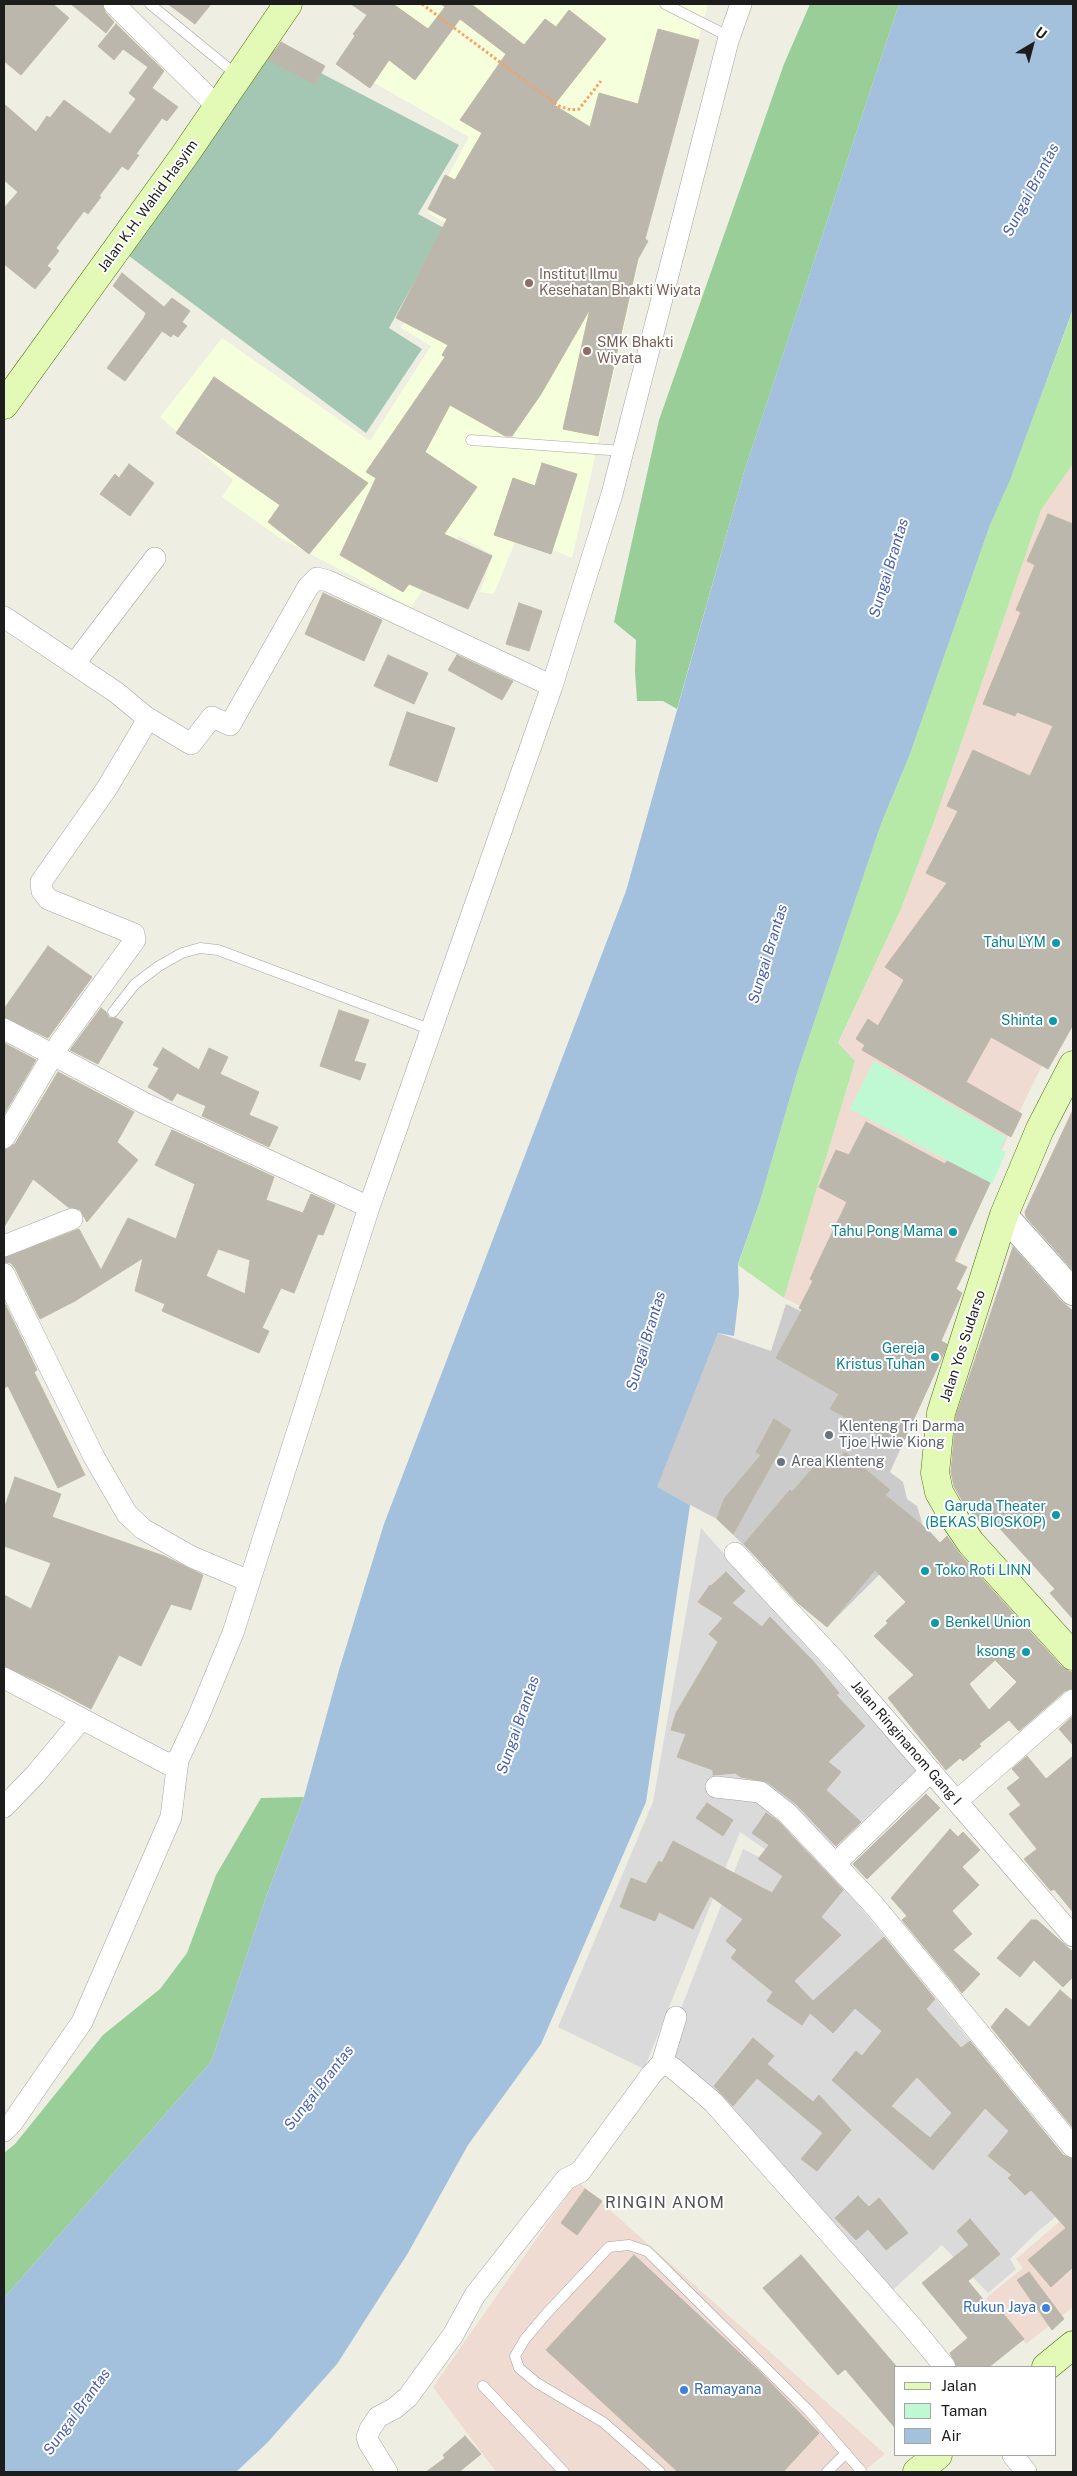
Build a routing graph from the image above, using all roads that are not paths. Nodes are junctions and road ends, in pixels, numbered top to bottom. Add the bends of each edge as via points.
1 (114, 4) edge
2 (150, 4) edge
3 (288, 4) edge
4 (665, 4) edge
5 (740, 4) edge
6 (730, 38) junction
7 (238, 77) junction
8 (218, 107) junction
9 (4, 405) edge
10 (471, 440) dead end
11 (623, 451) junction
12 (155, 558) dead end
13 (4, 618) edge
14 (74, 664) junction
15 (552, 686) junction
16 (146, 717) junction
17 (113, 1012) dead end
18 (4, 1029) edge
19 (432, 1030) junction
20 (54, 1057) junction
21 (1073, 1065) edge
22 (4, 1138) edge
23 (369, 1207) junction
24 (1004, 1215) junction
25 (72, 1219) dead end
26 (4, 1246) edge
27 (4, 1274) edge
28 (1073, 1292) edge
29 (735, 1553) dead end
30 (249, 1581) junction
31 (1073, 1656) edge
32 (4, 1678) edge
33 (1073, 1700) edge
34 (81, 1720) junction
35 (178, 1760) junction
36 (931, 1771) junction
37 (716, 1787) dead end
38 (958, 1801) junction
39 (4, 1807) edge
40 (836, 1864) junction
41 (1073, 1936) edge
42 (676, 2017) dead end
43 (662, 2063) junction
44 (4, 2130) edge
45 (1073, 2148) edge
46 (1073, 2346) edge
47 (944, 2366) edge
48 (1047, 2366) edge
49 (483, 2386) dead end
50 (846, 2453) junction
51 (937, 2456) edge
52 (1014, 2456) edge
53 (387, 2472) edge
54 (564, 2472) edge
55 (660, 2472) edge
56 (827, 2472) edge
57 (862, 2472) edge
58 (917, 2472) edge
59 (1026, 2472) edge

1 - 8 street
2 - 7 lane
3 - 7 main road, Jalan K.H. Wahid Hasyim
4 - 6 lane
5 - 6 street
6 - 11 street
7 - 8 main road, Jalan K.H. Wahid Hasyim
8 - 9 main road, Jalan K.H. Wahid Hasyim
10 - 11 lane
11 - 15 street
12 - 14 street
13 - 14 street
14 - 16 street
15 - 16 street via 318,578 308,587 230,725 212,717 191,744
15 - 19 street
16 - 20 street via 107,788 41,882 42,891 48,899 136,936
17 - 19 lane via 135,984 159,966 182,953 200,948 218,950
18 - 20 street
19 - 23 street
20 - 22 street
20 - 23 street
21 - 24 main road, Jalan Yos Sudarso via 1040,1129
23 - 30 street
24 - 28 street
24 - 31 main road, Jalan Yos Sudarso via 941,1413 935,1473 940,1492 971,1543
25 - 26 street
27 - 30 street via 126,1514 143,1529 192,1557
29 - 36 street, Jalan Ringinanom Gang I
30 - 35 street via 233,1633
32 - 34 street
33 - 38 street
34 - 35 street via 162,1762 168,1764
34 - 39 street
35 - 44 street via 171,1817 82,2022
36 - 38 street, Jalan Ringinanom Gang I
36 - 40 street
37 - 40 street via 751,1790 767,1796
38 - 41 street, Jalan Ringinanom Gang I
40 - 45 street via 957,2004
42 - 43 street
43 - 47 street via 673,2068 713,2102
43 - 53 street via 580,2172 566,2179 475,2295 457,2327 408,2397 378,2417 367,2437
46 - 48 main road
49 - 54 lane
50 - 55 lane via 809,2411 647,2251 628,2245 609,2247 547,2313 515,2356 519,2368 537,2383 603,2422
50 - 56 lane
50 - 57 lane
51 - 58 main road
52 - 59 street

